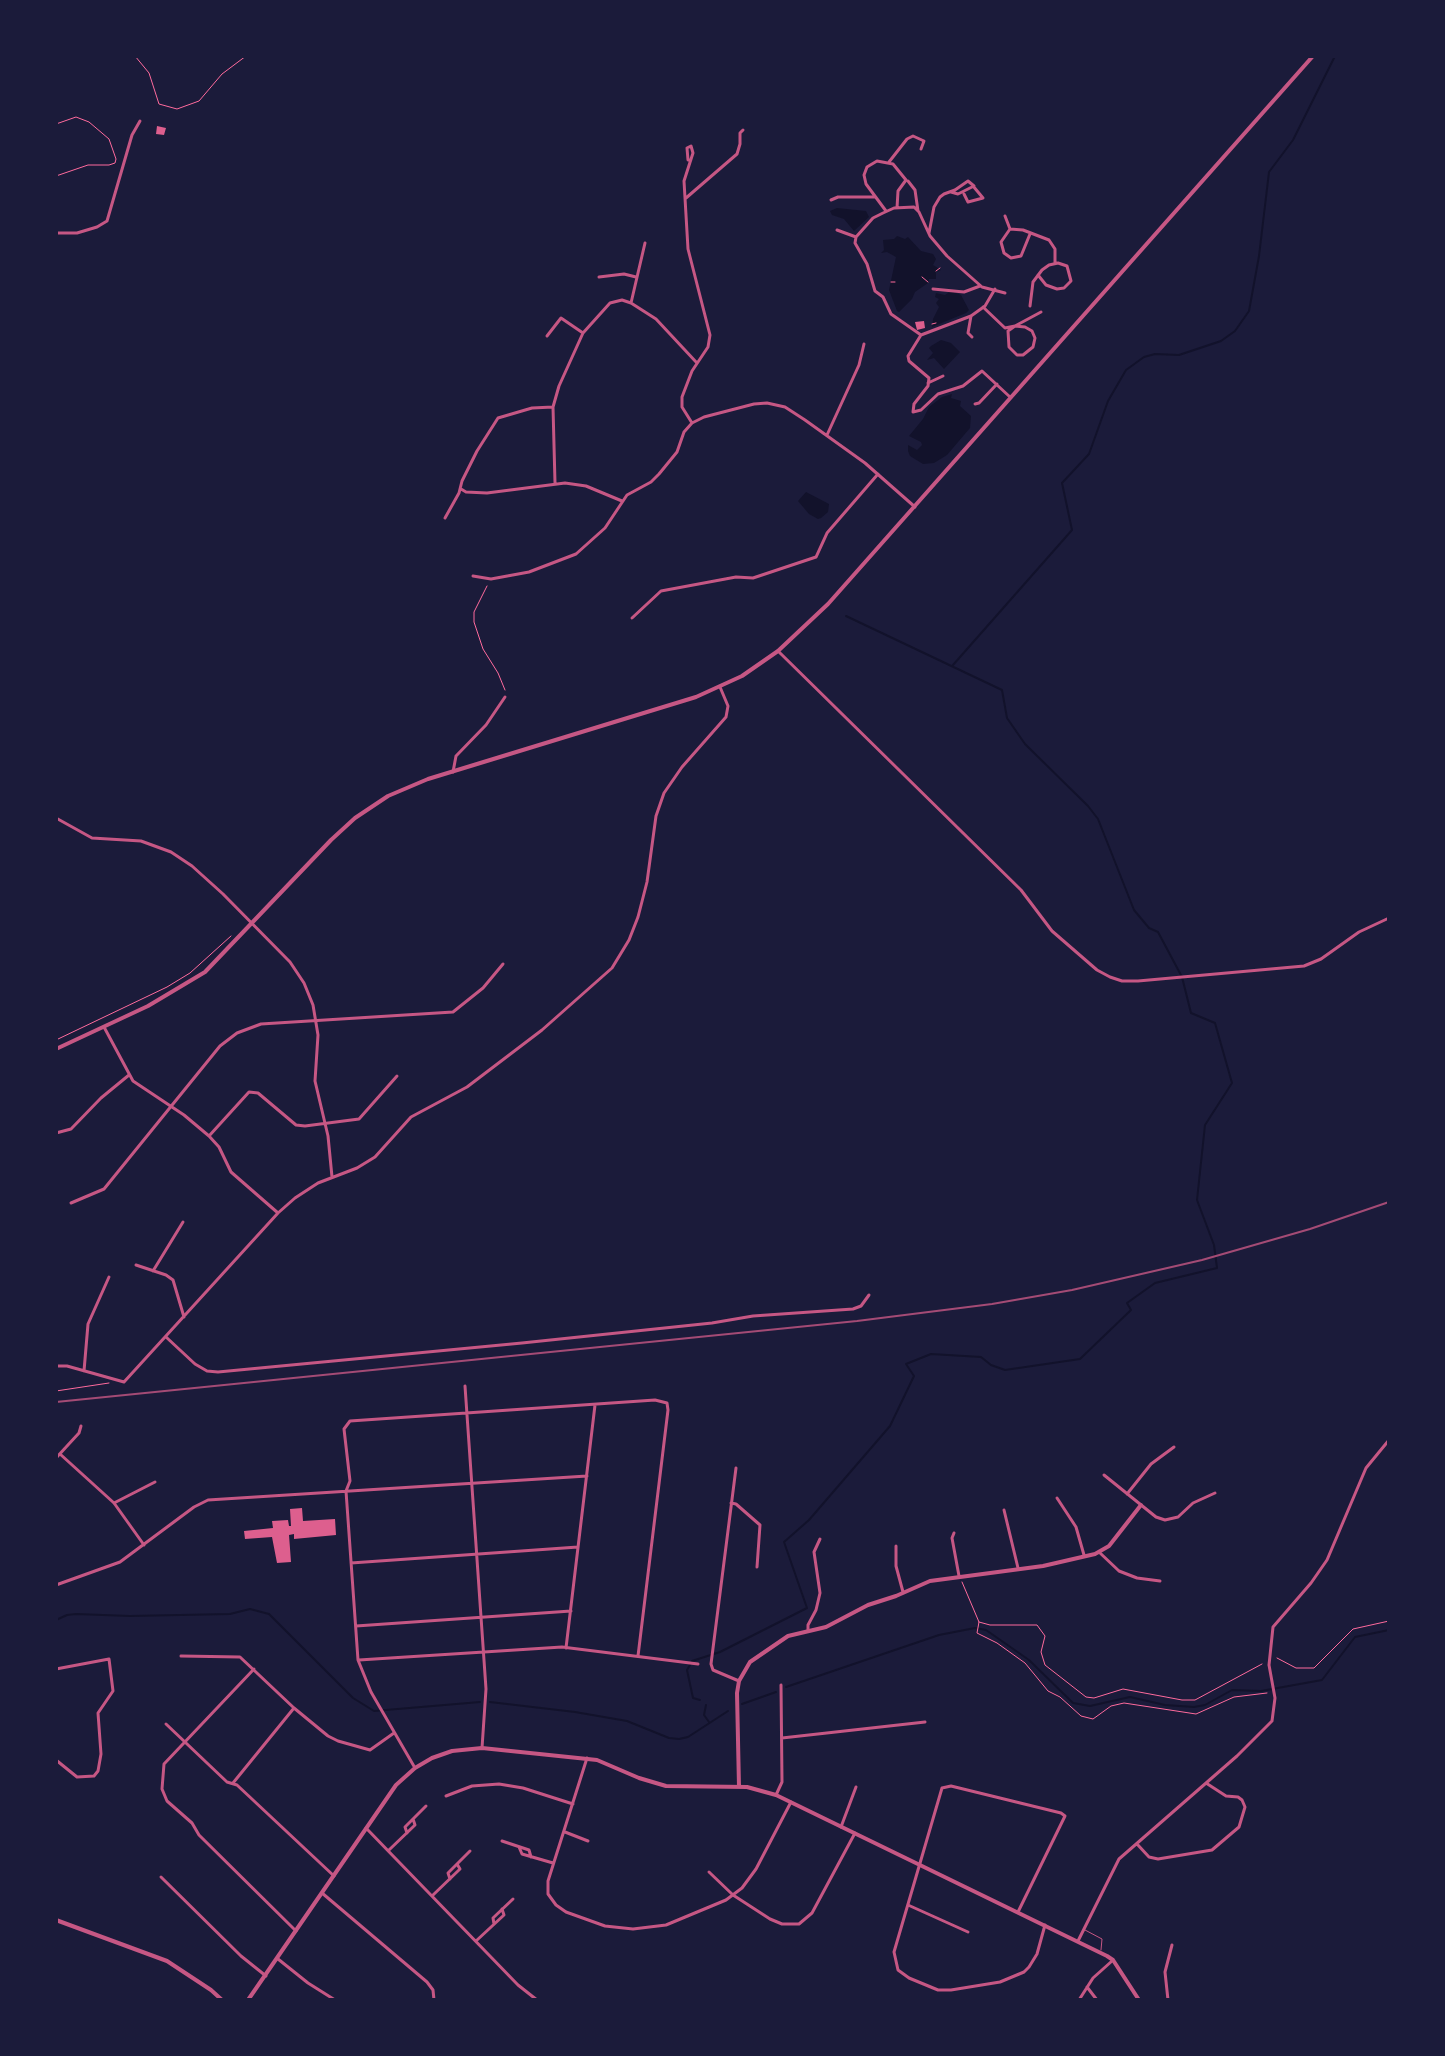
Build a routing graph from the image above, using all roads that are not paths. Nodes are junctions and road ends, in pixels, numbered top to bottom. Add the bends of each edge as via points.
1 (1313, 56) edge
2 (140, 121) dead end
3 (743, 130) dead end
4 (921, 149) dead end
5 (688, 160) dead end
6 (889, 162) junction
7 (906, 180) junction
8 (973, 186) junction
9 (684, 192) junction
10 (951, 192) junction
11 (963, 192) junction
12 (691, 193) junction
13 (874, 197) junction
14 (831, 200) dead end
15 (685, 203) junction
16 (897, 208) junction
17 (918, 211) junction
18 (886, 212) junction
19 (1005, 216) dead end
20 (1010, 229) junction
21 (837, 230) dead end
22 (56, 233) edge
23 (929, 233) junction
24 (1030, 234) junction
25 (856, 237) junction
26 (645, 243) dead end
27 (1055, 263) junction
28 (1038, 275) junction
29 (599, 277) dead end
30 (636, 277) junction
31 (980, 286) junction
32 (933, 289) dead end
33 (995, 289) junction
34 (1005, 293) dead end
35 (631, 303) junction
36 (1030, 306) dead end
37 (983, 307) junction
38 (1041, 312) dead end
39 (971, 316) junction
40 (1015, 326) junction
41 (583, 333) junction
42 (921, 335) junction
43 (547, 336) dead end
44 (972, 337) dead end
45 (864, 344) dead end
46 (697, 363) junction
47 (943, 376) dead end
48 (928, 383) junction
49 (997, 384) junction
50 (1012, 398) junction
51 (975, 404) dead end
52 (553, 407) junction
53 (692, 423) junction
54 (827, 435) junction
55 (878, 474) junction
56 (555, 483) junction
57 (461, 489) junction
58 (622, 501) junction
59 (915, 507) junction
60 (445, 518) dead end
61 (473, 576) dead end
62 (632, 618) dead end
63 (778, 651) junction
64 (720, 687) junction
65 (505, 697) road end
66 (453, 772) junction
67 (56, 818) edge
68 (1389, 918) edge
69 (253, 924) junction
70 (503, 964) dead end
71 (316, 1021) junction
72 (104, 1027) junction
73 (56, 1049) edge
74 (129, 1075) junction
75 (397, 1076) dead end
76 (172, 1107) junction
77 (325, 1124) junction
78 (56, 1133) edge
79 (209, 1136) junction
80 (332, 1177) junction
81 (71, 1203) dead end
82 (278, 1213) junction
83 (183, 1222) dead end
84 (136, 1265) dead end
85 (153, 1271) junction
86 (109, 1277) dead end
87 (869, 1295) dead end
88 (184, 1317) junction
89 (166, 1337) junction
90 (56, 1366) edge
91 (84, 1371) junction
92 (465, 1386) dead end
93 (595, 1404) junction
94 (467, 1413) junction
95 (81, 1426) dead end
96 (1389, 1440) edge
97 (1174, 1447) dead end
98 (58, 1456) edge
99 (736, 1468) dead end
100 (1104, 1475) dead end
101 (587, 1476) junction
102 (155, 1482) dead end
103 (472, 1483) junction
104 (346, 1491) junction
105 (1215, 1493) dead end
106 (1127, 1494) junction
107 (1057, 1498) dead end
108 (114, 1503) junction
109 (731, 1503) junction
110 (1141, 1505) junction
111 (1004, 1510) dead end
112 (954, 1533) dead end
113 (820, 1539) dead end
114 (144, 1545) junction
115 (896, 1546) dead end
116 (578, 1547) junction
117 (1099, 1552) junction
118 (477, 1553) junction
119 (1085, 1557) junction
120 (351, 1563) junction
121 (757, 1567) dead end
122 (1018, 1570) junction
123 (959, 1576) junction
124 (1160, 1581) dead end
125 (56, 1585) edge
126 (903, 1592) junction
127 (571, 1611) junction
128 (481, 1617) junction
129 (356, 1626) junction
130 (808, 1631) junction
131 (566, 1648) junction
132 (484, 1653) junction
133 (181, 1656) dead end
134 (638, 1656) junction
135 (358, 1660) junction
136 (698, 1664) dead end
137 (56, 1669) edge
138 (254, 1669) junction
139 (739, 1681) junction
140 (781, 1685) dead end
141 (294, 1708) junction
142 (925, 1722) dead end
143 (166, 1724) dead end
144 (394, 1733) junction
145 (782, 1738) junction
146 (185, 1742) junction
147 (482, 1748) junction
148 (587, 1758) junction
149 (56, 1760) edge
150 (415, 1768) junction
151 (1206, 1783) junction
152 (232, 1784) junction
153 (739, 1787) junction
154 (856, 1787) dead end
155 (776, 1795) junction
156 (446, 1796) dead end
157 (791, 1802) junction
158 (573, 1804) junction
159 (426, 1806) dead end
160 (841, 1827) junction
161 (366, 1828) junction
162 (564, 1831) junction
163 (855, 1833) junction
164 (502, 1841) dead end
165 (588, 1841) dead end
166 (1137, 1844) junction
167 (389, 1850) junction
168 (470, 1851) dead end
169 (56, 1854) edge
170 (56, 1862) edge
171 (553, 1863) junction
172 (919, 1864) junction
173 (709, 1872) dead end
174 (334, 1876) junction
175 (161, 1877) dead end
176 (322, 1893) junction
177 (733, 1895) junction
178 (432, 1896) junction
179 (513, 1899) dead end
180 (908, 1905) junction
181 (1018, 1912) junction
182 (56, 1920) edge
183 (1045, 1925) junction
184 (1084, 1929) junction
185 (296, 1931) junction
186 (968, 1932) dead end
187 (476, 1941) junction
188 (1078, 1941) junction
189 (1172, 1945) dead end
190 (1100, 1952) junction
191 (278, 1959) junction
192 (1113, 1960) junction
193 (266, 1976) junction
194 (1087, 1987) junction
195 (223, 1999) edge
196 (248, 2000) edge
197 (335, 2000) edge
198 (434, 2000) edge
199 (537, 2000) edge
200 (1079, 2000) edge
201 (1097, 2000) edge
202 (1139, 2000) edge
203 (1168, 2000) edge

1 - 50 street
2 - 22 street via 107,221 77,233
3 - 12 street via 738,152
4 - 6 street via 924,141 913,136
5 - 9 street
6 - 7 street
6 - 13 street via 867,167 866,184
7 - 16 street via 898,191
7 - 17 street via 915,190
8 - 10 street via 968,181
8 - 11 street
8 - 11 street via 983,198 968,202
9 - 12 street
9 - 15 street
10 - 11 street
10 - 23 street via 934,207
12 - 15 street
13 - 14 street
13 - 18 street
15 - 46 street via 688,249 710,326 708,347
16 - 17 street
16 - 18 street
17 - 23 street
18 - 25 street
19 - 20 street
20 - 24 street
20 - 24 street via 1001,242 1011,258 1021,256
21 - 25 street
23 - 31 street
24 - 27 street via 1049,240
25 - 42 street via 875,291 891,314
26 - 30 street
27 - 28 street
27 - 28 street via 1067,266 1071,274 1064,288 1046,285
28 - 36 street
29 - 30 street
30 - 35 street
31 - 32 street via 964,292
31 - 33 street
33 - 34 street
33 - 37 street
35 - 41 street via 610,303
35 - 46 street via 666,328
37 - 39 street
37 - 40 street via 1005,328
38 - 40 street
39 - 42 street
39 - 44 street
40 - 40 street via 1032,331 1035,338 1023,355 1009,347 1008,331
41 - 43 street via 561,318
41 - 52 street
42 - 48 street via 908,356
45 - 54 street
46 - 53 street via 681,402
47 - 48 street
48 - 49 street via 913,412 982,371
49 - 50 street
49 - 51 street
50 - 59 street
52 - 56 street
52 - 57 street via 498,418
53 - 54 street via 767,403 785,407
53 - 58 street via 659,474
54 - 55 street
55 - 59 street
55 - 62 street via 827,533 816,557 753,578 661,591
56 - 57 street via 508,492
56 - 58 street via 586,486
57 - 60 street
58 - 61 street via 605,528 562,561 503,578
59 - 63 street
63 - 64 street
63 - 68 street via 1021,890 1052,931 1110,977 1138,981 1304,966
64 - 66 street
64 - 80 street via 728,706 726,717 664,793 638,917 612,968 560,1016 467,1087 411,1117 375,1157
65 - 66 street via 456,756
66 - 69 street via 397,791 355,818
67 - 69 street via 92,838 141,841 171,852
69 - 71 street via 304,983
69 - 72 street via 191,982
70 - 71 street via 453,1012
71 - 76 street via 252,1026 237,1033 220,1046
71 - 77 street via 315,1081
72 - 73 street
72 - 74 street
74 - 76 street
74 - 78 street via 71,1129
75 - 77 street via 359,1119
76 - 79 street
76 - 81 street via 104,1189
77 - 79 street via 296,1125 258,1093 249,1092
77 - 80 street
79 - 82 street via 231,1172
80 - 82 street
82 - 88 street
83 - 85 street
84 - 85 street
85 - 88 street via 173,1280
86 - 91 street via 88,1324
87 - 89 street via 853,1309 218,1372 195,1364
88 - 89 street
89 - 91 street via 124,1382
90 - 91 street
92 - 94 street
93 - 94 street
93 - 101 street
93 - 134 street via 667,1403
94 - 103 street
94 - 104 street via 347,1424
95 - 98 street
96 - 151 street via 1366,1468 1327,1560 1273,1627 1272,1721
97 - 106 street
98 - 108 street
99 - 109 street
100 - 106 street
101 - 103 street
101 - 116 street
102 - 108 street
103 - 104 street
103 - 118 street
104 - 114 street via 208,1500
104 - 120 street
105 - 110 street via 1173,1519 1156,1517
106 - 110 street
107 - 119 street via 1076,1527
108 - 114 street
109 - 121 street via 760,1525
109 - 139 street via 711,1664 713,1670
110 - 117 street
111 - 122 street
112 - 123 street
113 - 130 street via 814,1552 819,1597
114 - 125 street via 114,1565
115 - 126 street
116 - 118 street
116 - 127 street
117 - 119 street
117 - 124 street via 1119,1571
118 - 120 street
118 - 128 street
119 - 122 street
120 - 129 street
122 - 123 street
123 - 126 street
126 - 130 street
127 - 128 street
127 - 131 street
128 - 129 street
128 - 132 street
129 - 135 street
130 - 139 street via 788,1636 750,1662
131 - 132 street
131 - 134 street
132 - 135 street
132 - 147 street
133 - 138 street via 232,1655
134 - 136 street
135 - 144 street
137 - 149 street via 109,1659 113,1683 98,1713 98,1771 77,1777
138 - 141 street
138 - 146 street
139 - 153 street
140 - 145 street
141 - 144 street via 328,1736 365,1750
141 - 152 street
142 - 145 street
143 - 146 street
144 - 150 street
145 - 155 street via 782,1782
146 - 152 street
146 - 185 street via 163,1768 164,1795
147 - 148 street
147 - 150 street via 452,1751
148 - 153 street via 666,1786
148 - 158 street
150 - 161 street
151 - 166 street
151 - 166 street via 1242,1800 1239,1827 1212,1850 1158,1859
152 - 174 street
153 - 155 street
154 - 160 street
155 - 157 street
156 - 158 street via 472,1786 499,1784
157 - 160 street
157 - 177 street via 756,1869
158 - 162 street
159 - 167 street
160 - 163 street
161 - 167 street
161 - 174 street
162 - 165 street
162 - 171 street
163 - 172 street
163 - 177 street via 804,1922 782,1924
164 - 171 street via 519,1847 522,1854
166 - 184 street via 1119,1859
167 - 178 street
168 - 178 street
169 - 170 street
171 - 177 street via 550,1899 566,1912 605,1926 666,1925
172 - 180 street
172 - 181 street
172 - 181 street via 946,1786 1061,1813 1065,1820
173 - 177 street
174 - 176 street
175 - 193 street
176 - 185 street
176 - 198 street via 427,1982
178 - 187 street
179 - 187 street
180 - 183 street via 895,1964 901,1973 938,1990 1000,1982 1024,1972 1037,1954
180 - 186 street
181 - 183 street
182 - 195 street via 167,1961
183 - 188 street
184 - 188 street
184 - 190 lane via 1102,1939
185 - 191 street
187 - 199 street
188 - 190 street
189 - 203 street via 1165,1972
190 - 192 street
191 - 193 street
191 - 197 street
192 - 194 street
192 - 202 street
193 - 196 street
194 - 200 street
194 - 201 street

